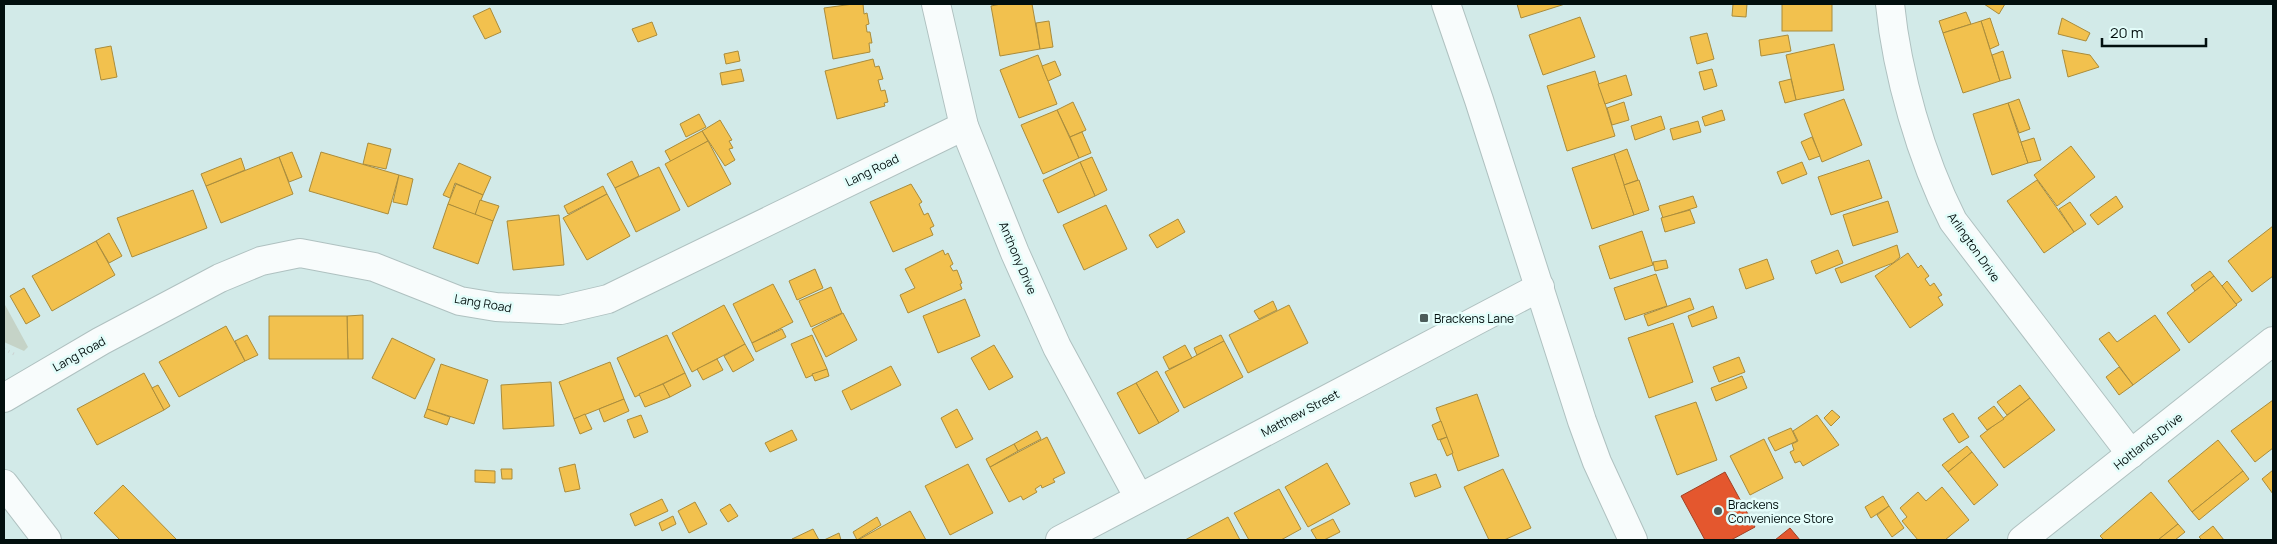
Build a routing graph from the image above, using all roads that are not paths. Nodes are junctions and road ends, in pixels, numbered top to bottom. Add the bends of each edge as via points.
1 (936, 4) edge
2 (1446, 4) edge
3 (1890, 4) edge
4 (964, 126) junction
5 (1540, 287) junction
6 (2273, 341) edge
7 (4, 398) edge
8 (2131, 454) junction
9 (4, 484) edge
10 (1139, 498) junction
11 (47, 540) edge
12 (1060, 540) edge
13 (1634, 540) edge
14 (2022, 540) edge

1 - 4 street, Anthony Drive
2 - 5 street
3 - 8 street, Arlington Drive via 1898,59 1926,161 1953,221
4 - 7 street, Lang Road via 608,299 561,310 496,307 460,301 374,267 300,253 261,261 220,278 101,341
4 - 10 street, Anthony Drive via 1057,347
5 - 10 street, Matthew Street
5 - 13 street via 1597,462
6 - 8 street, Holtlands Drive
8 - 14 street, Holtlands Drive
9 - 11 street
10 - 12 street, Matthew Street

